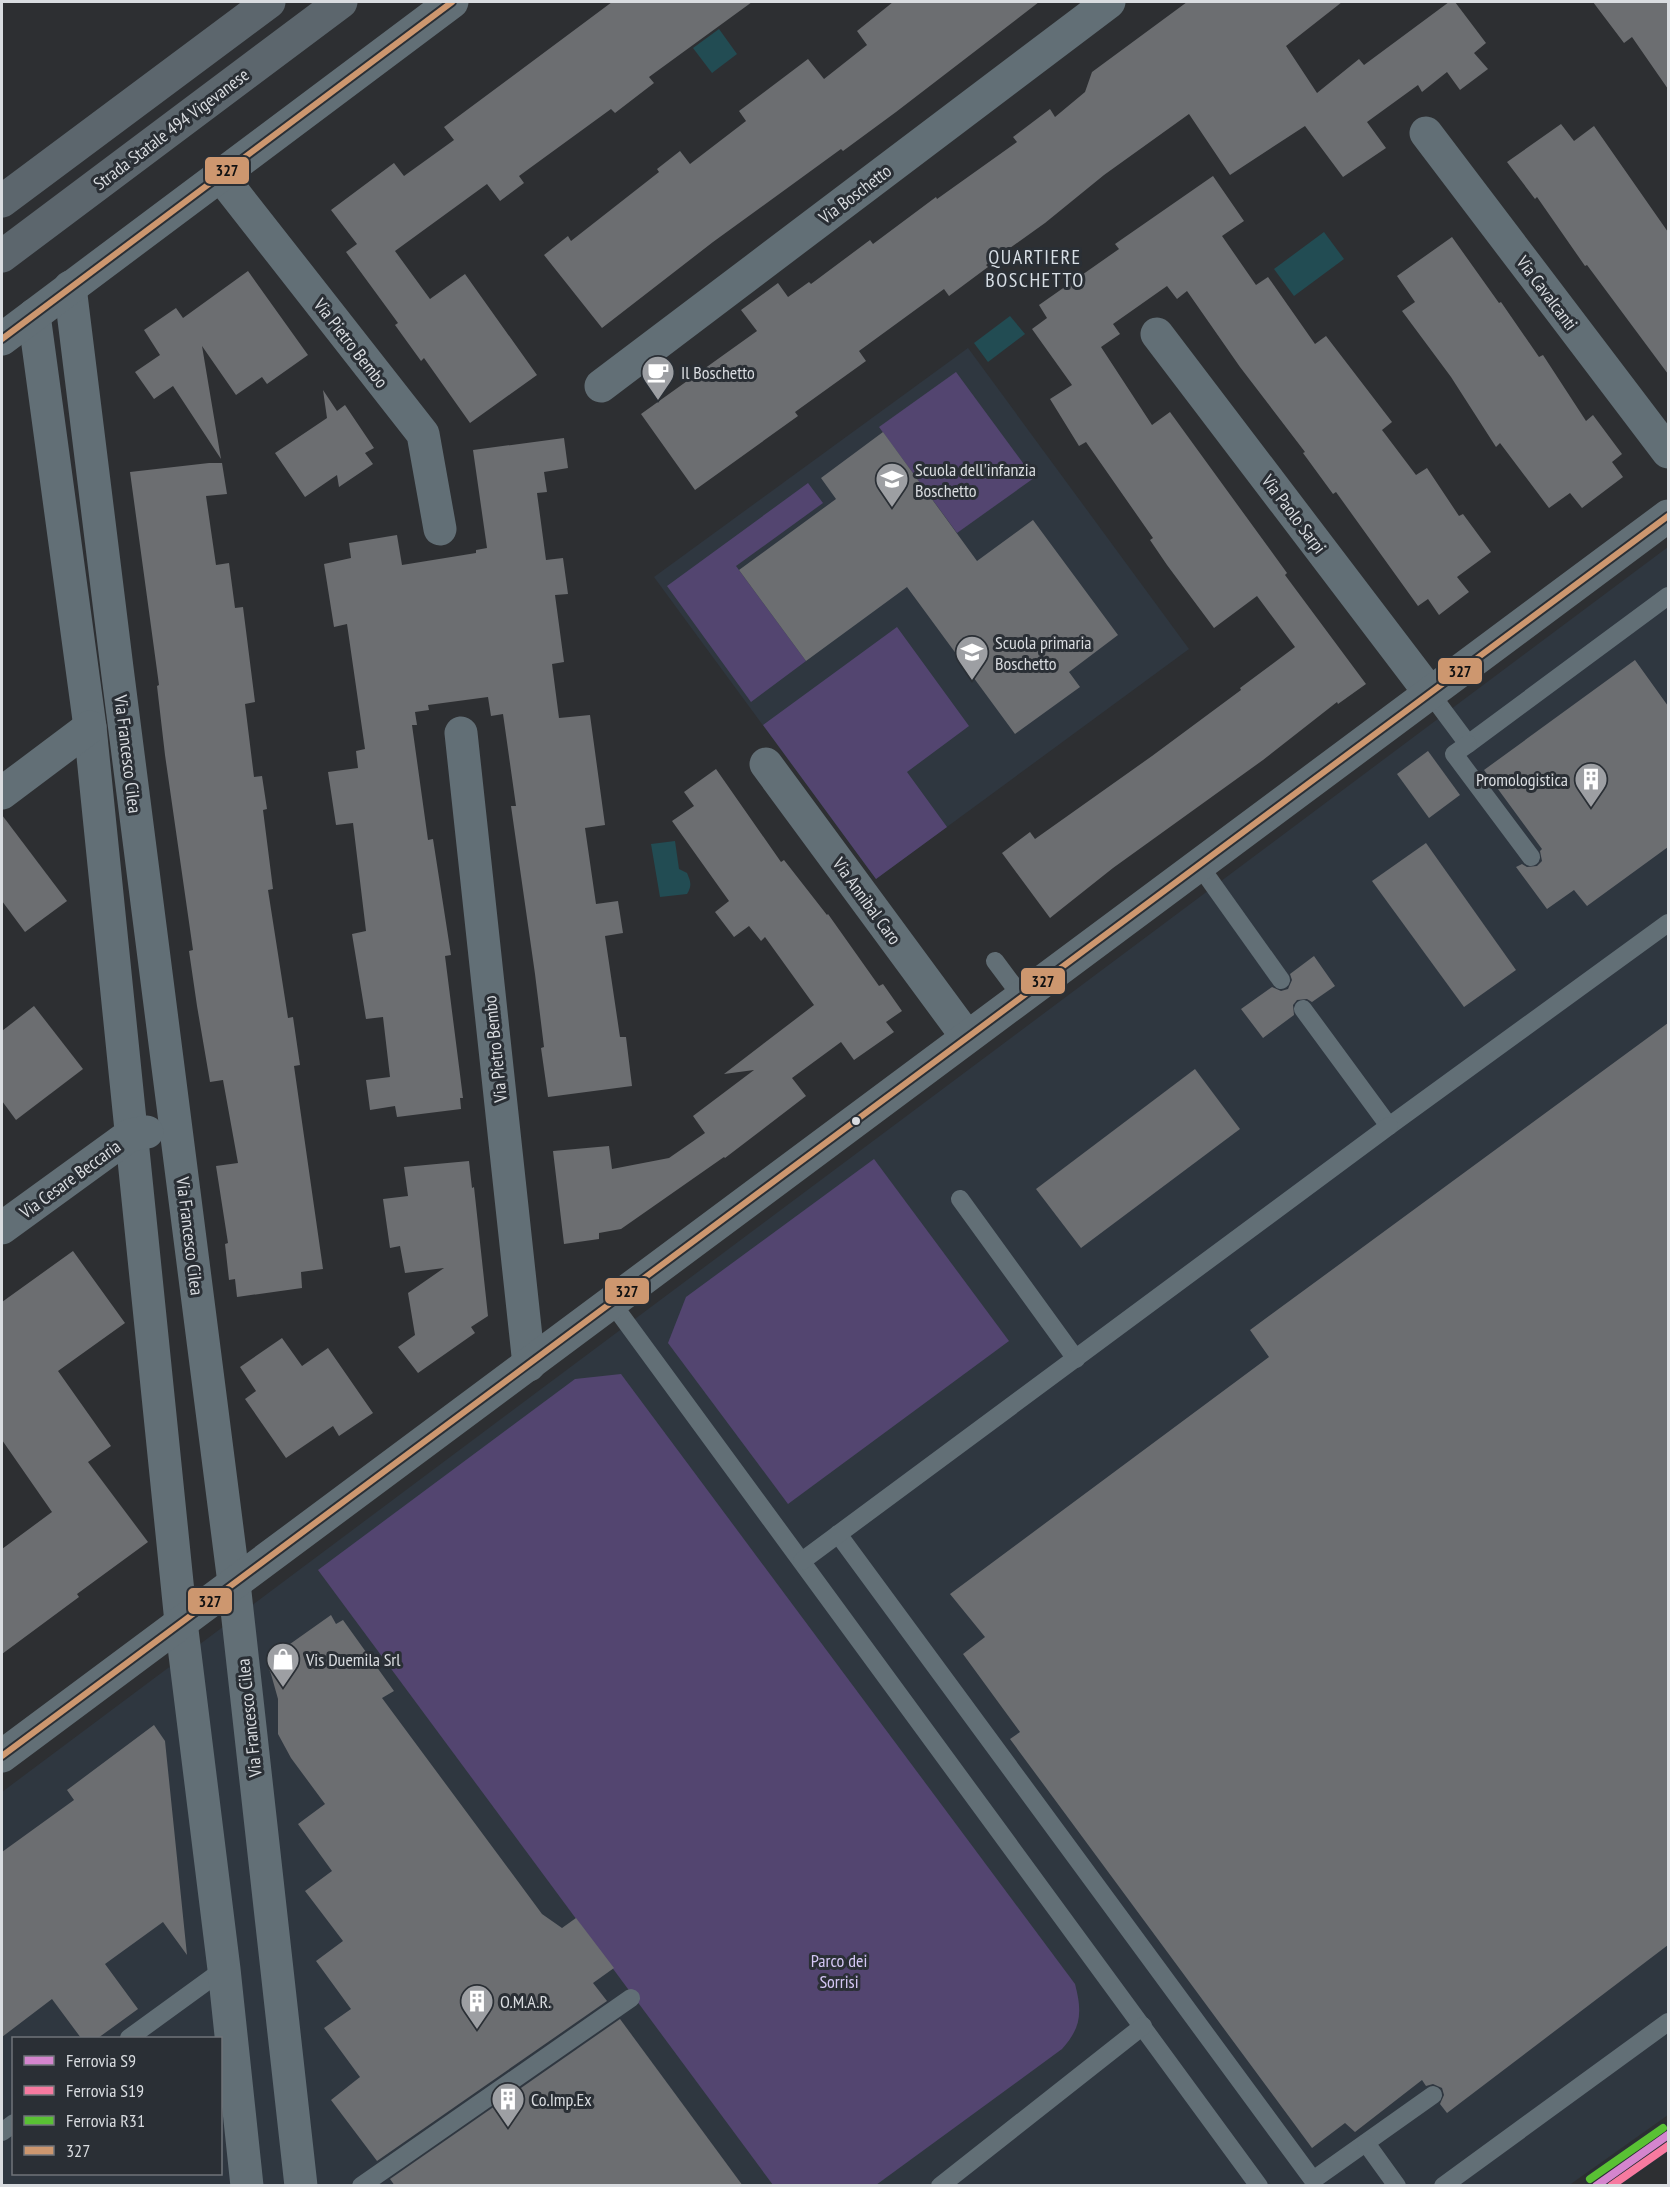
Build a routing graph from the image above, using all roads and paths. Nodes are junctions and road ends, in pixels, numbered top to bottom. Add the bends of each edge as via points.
1 (269, 2) edge
2 (340, 2) edge
3 (452, 2) edge
4 (1109, 2) edge
5 (1426, 133) dead end
6 (220, 175) junction
7 (2, 201) edge
8 (2, 255) edge
9 (70, 287) junction
10 (33, 315) junction
11 (1157, 334) dead end
12 (2, 339) edge
13 (601, 386) dead end
14 (1668, 453) edge
15 (1666, 522) edge
16 (440, 529) dead end
17 (1668, 596) edge
18 (1430, 693) junction
19 (90, 727) junction
20 (461, 733) dead end
21 (1468, 744) junction
22 (766, 764) dead end
23 (2, 793) edge
24 (1531, 857) dead end
25 (1199, 865) junction
26 (1668, 923) edge
27 (995, 961) dead end
28 (1281, 980) dead end
29 (1022, 997) junction
30 (1303, 1009) dead end
31 (967, 1038) junction
32 (1389, 1126) junction
33 (176, 1127) junction
34 (130, 1135) junction
35 (960, 1199) dead end
36 (2, 1228) edge
37 (612, 1303) junction
38 (1076, 1359) junction
39 (529, 1365) junction
40 (838, 1534) junction
41 (802, 1561) junction
42 (234, 1583) junction
43 (182, 1622) junction
44 (2, 1756) edge
45 (224, 1969) junction
46 (631, 1998) dead end
47 (1668, 2022) edge
48 (1143, 2026) junction
49 (130, 2037) edge
50 (1433, 2095) dead end
51 (1366, 2143) junction
52 (247, 2186) edge
53 (301, 2186) edge
54 (361, 2186) edge
55 (940, 2186) edge
56 (1259, 2186) edge
57 (1397, 2186) edge
58 (1443, 2186) edge

1 - 7 main road
2 - 8 main road, Strada Statale 494 Vigevanese
3 - 6 street
4 - 13 street, Via Boschetto
5 - 14 street, Via Cavalcanti
6 - 9 street
6 - 16 street, Via Pietro Bembo via 423,434
9 - 10 street
9 - 33 street, Via Francesco Cilea
10 - 12 street
10 - 19 street, Via Francesco Cilea
11 - 18 street, Via Paolo Sarpi
15 - 18 street
17 - 21 lane
18 - 21 lane
18 - 25 street
19 - 23 street
19 - 34 street, Via Francesco Cilea
20 - 39 street, Via Pietro Bembo
21 - 24 lane via 1454,754
22 - 31 street, Via Annibal Caro
25 - 28 lane
25 - 29 street
26 - 32 lane
27 - 29 lane
29 - 31 street
30 - 32 lane
31 - 37 street
32 - 38 lane
33 - 34 street, Via Cesare Beccaria
33 - 42 street, Via Francesco Cilea
34 - 36 street, Via Cesare Beccaria
34 - 43 street, Via Francesco Cilea
35 - 38 lane
37 - 39 street
37 - 41 lane
38 - 40 lane
39 - 42 street
40 - 41 lane
40 - 51 lane via 1313,2180
41 - 48 lane
42 - 43 street
42 - 53 street, Via Francesco Cilea
43 - 44 street
43 - 45 street, Via Francesco Cilea
45 - 49 lane
45 - 52 street, Via Francesco Cilea
46 - 54 lane
47 - 58 lane
48 - 55 lane
48 - 56 lane
50 - 51 lane
51 - 57 lane

